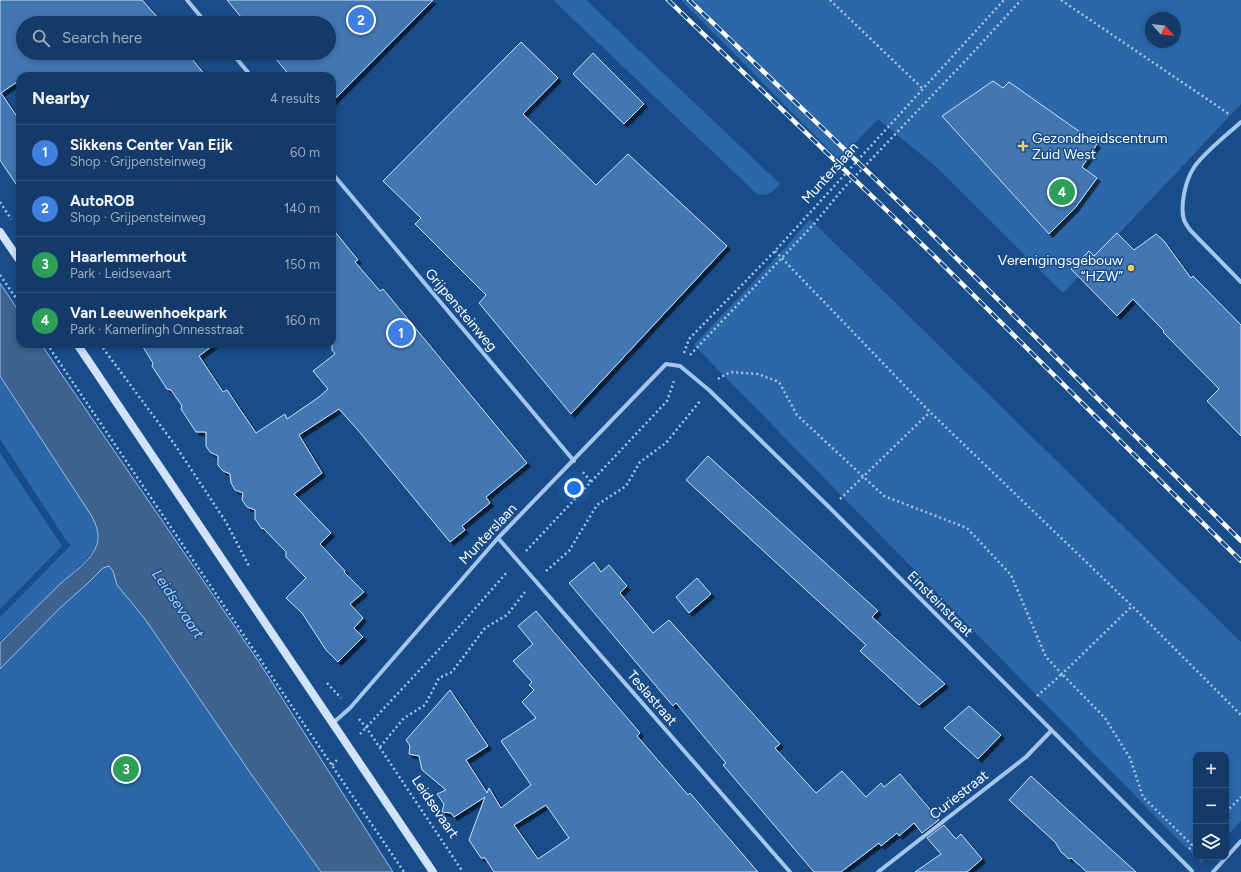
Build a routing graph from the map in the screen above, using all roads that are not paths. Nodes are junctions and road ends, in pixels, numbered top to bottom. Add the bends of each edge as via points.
1 (187, 0) edge
2 (200, 16) edge
3 (238, 60) edge
4 (248, 72) edge
5 (1241, 122) edge
6 (336, 178) edge
7 (0, 232) edge
8 (16, 255) edge
9 (1241, 282) edge
10 (80, 348) edge
11 (680, 366) joint
12 (574, 461) junction
13 (498, 538) junction
14 (333, 723) junction
15 (1051, 731) junction
16 (1241, 841) edge
17 (433, 872) edge
18 (790, 872) edge
19 (878, 872) edge
20 (1193, 872) edge
21 (1212, 872) edge

1 - 2 street
3 - 4 street
5 - 9 street via 1193,169 1184,193 1182,208 1184,221 1190,230
6 - 12 street, Grijpensteinweg
7 - 8 main road
10 - 14 main road
11 - 12 street, Munterslaan via 666,364
11 - 15 street, Einsteinstraat via 709,390 830,508
12 - 13 street, Munterslaan
13 - 14 street, Munterslaan via 350,708
13 - 18 street, Teslastraat
14 - 17 main road
15 - 19 street, Curiestraat via 1026,757
15 - 20 street, Einsteinstraat
16 - 21 street

